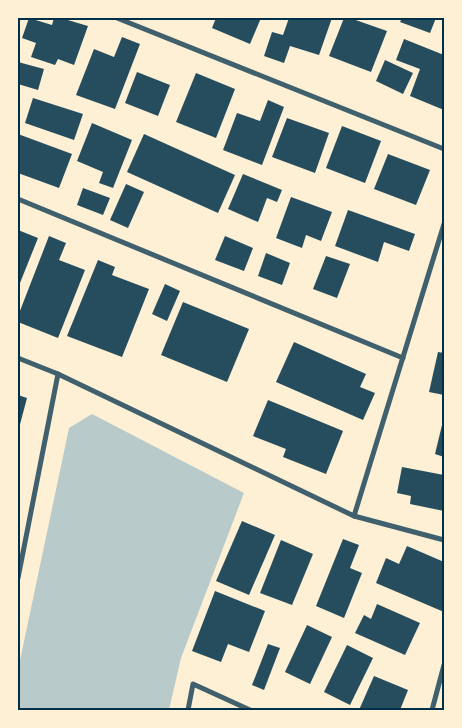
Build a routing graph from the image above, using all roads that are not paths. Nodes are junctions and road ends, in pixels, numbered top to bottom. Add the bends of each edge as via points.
1 (117, 18) edge
2 (444, 149) edge
3 (18, 199) edge
4 (444, 224) edge
5 (18, 358) edge
6 (402, 358) junction
7 (58, 374) junction
8 (354, 516) junction
9 (444, 540) edge
10 (18, 578) edge
11 (444, 665) edge
12 (188, 710) edge
13 (250, 710) edge
14 (432, 710) edge

1 - 2 street
3 - 6 street
4 - 6 street
5 - 7 street
6 - 8 street
7 - 8 street
7 - 10 street
8 - 9 street
11 - 14 street
12 - 13 street via 194,684

